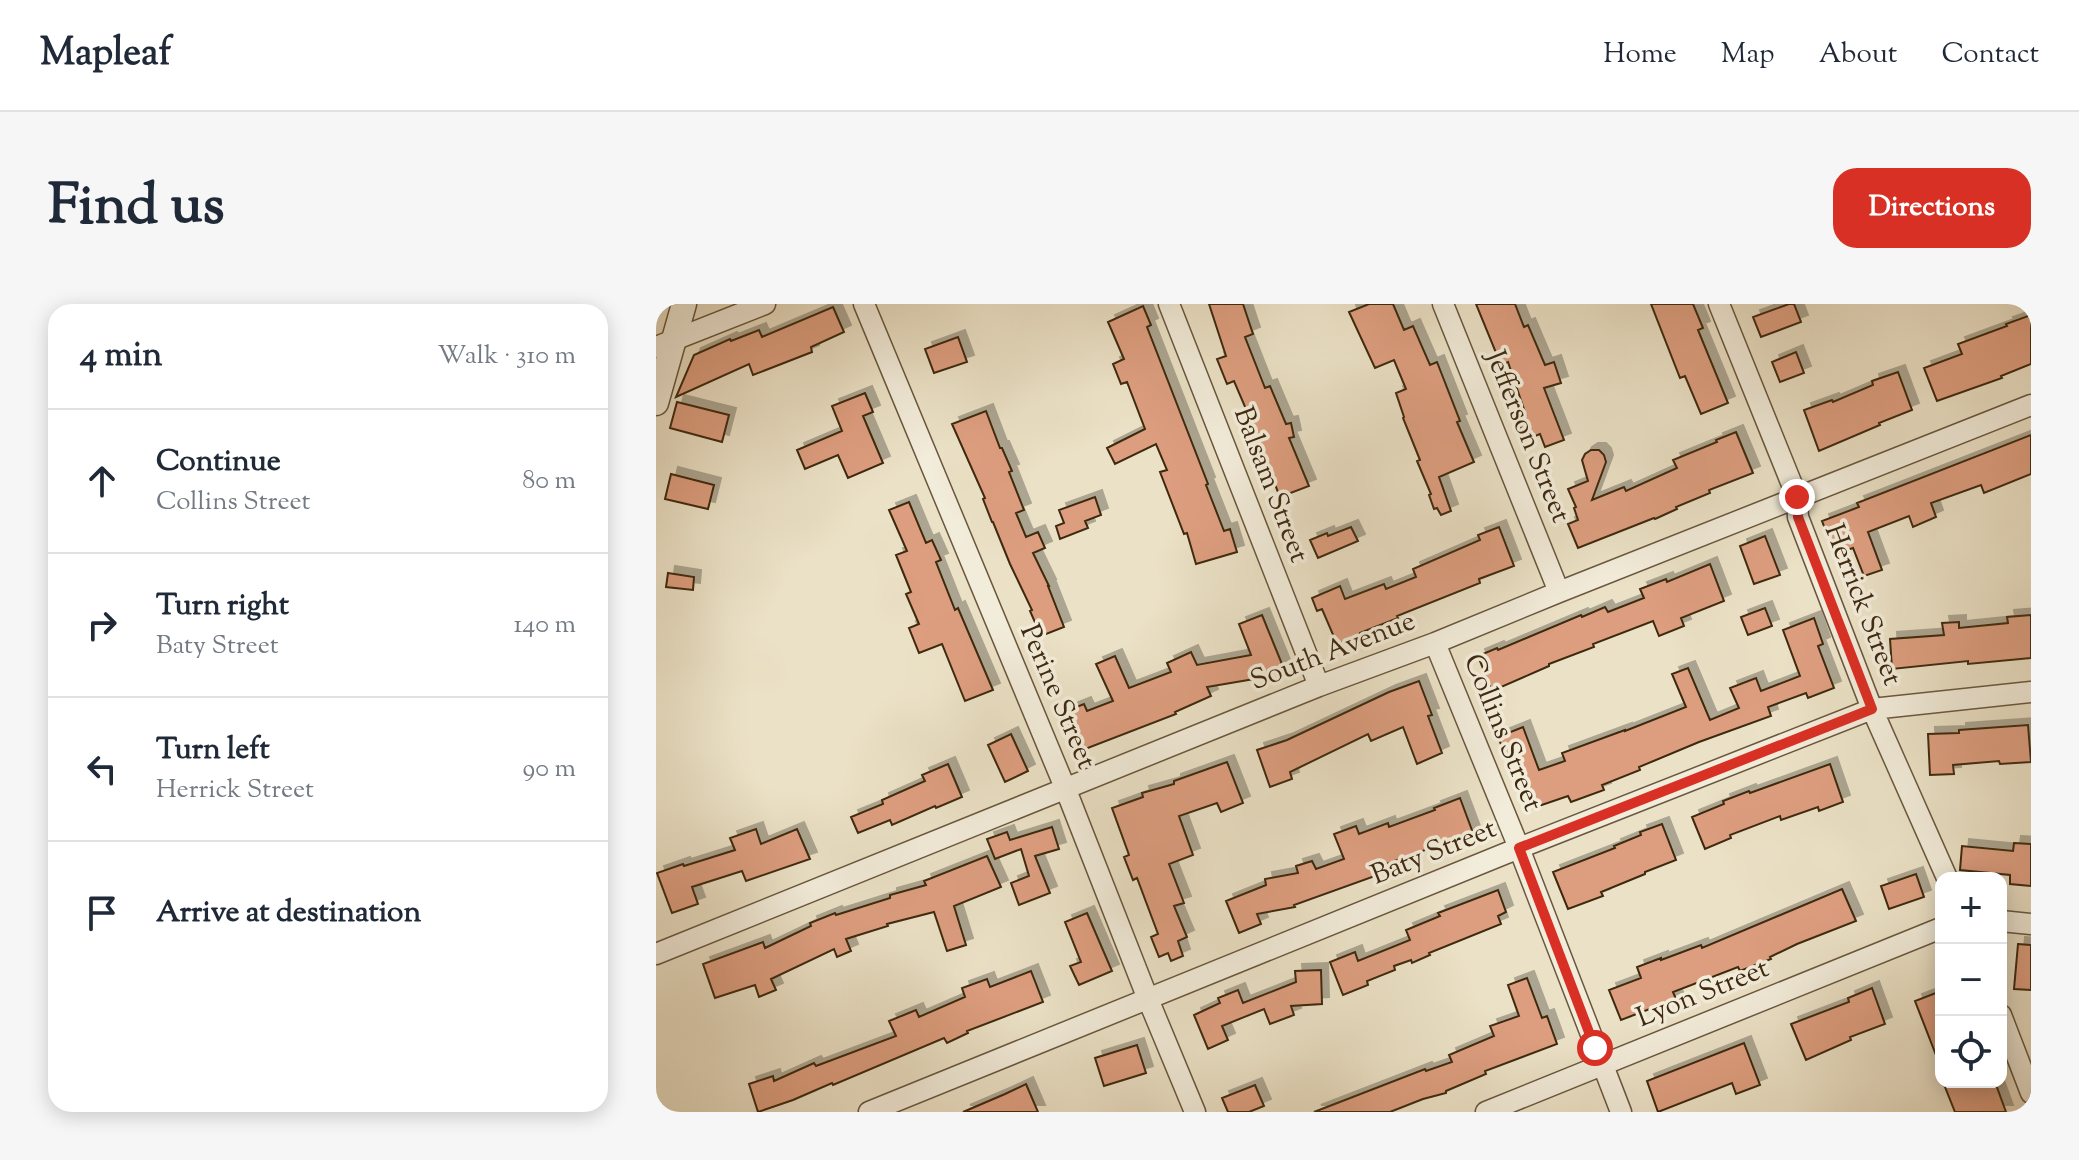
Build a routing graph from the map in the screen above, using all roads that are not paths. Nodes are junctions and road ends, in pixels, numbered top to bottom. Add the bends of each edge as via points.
1 (684, 304) edge
2 (765, 304) edge
3 (864, 304) edge
4 (1169, 304) edge
5 (1443, 304) edge
6 (1719, 304) edge
7 (665, 343) edge
8 (656, 403) edge
9 (2031, 405) edge
10 (1797, 497) junction
11 (1559, 592) junction
12 (1435, 643) junction
13 (1319, 686) junction
14 (2031, 692) edge
15 (1872, 709) junction
16 (1066, 790) junction
17 (1519, 848) junction
18 (1944, 872) edge
19 (2007, 922) edge
20 (2031, 924) edge
21 (1935, 930) edge
22 (656, 954) edge
23 (1148, 999) junction
24 (2001, 1016) edge
25 (1602, 1065) junction
26 (2031, 1093) edge
27 (869, 1112) edge
28 (1195, 1112) edge
29 (1486, 1112) edge
30 (1621, 1112) edge

1 - 7 street
2 - 7 street
3 - 16 street, Perine Street
4 - 13 street, Balsam Street
5 - 11 street, Jefferson Street
6 - 10 street, Herrick Street
7 - 8 street
9 - 10 street, South Avenue
10 - 11 street, South Avenue
10 - 15 street, Herrick Street via 1798,517
11 - 12 street, South Avenue
12 - 13 street, South Avenue
12 - 17 street, Collins Street
13 - 16 street, South Avenue
14 - 15 street, Baty Street
15 - 17 street, Baty Street
15 - 18 street, Herrick Street
16 - 22 street, South Avenue
16 - 23 street, Perine Street
17 - 23 street, Baty Street
17 - 25 street, Collins Street
19 - 20 street
21 - 25 street, Lyon Street
23 - 27 street, Baty Street
23 - 28 street, Perine Street
24 - 26 street
25 - 29 street, Lyon Street
25 - 30 street, Collins Street

